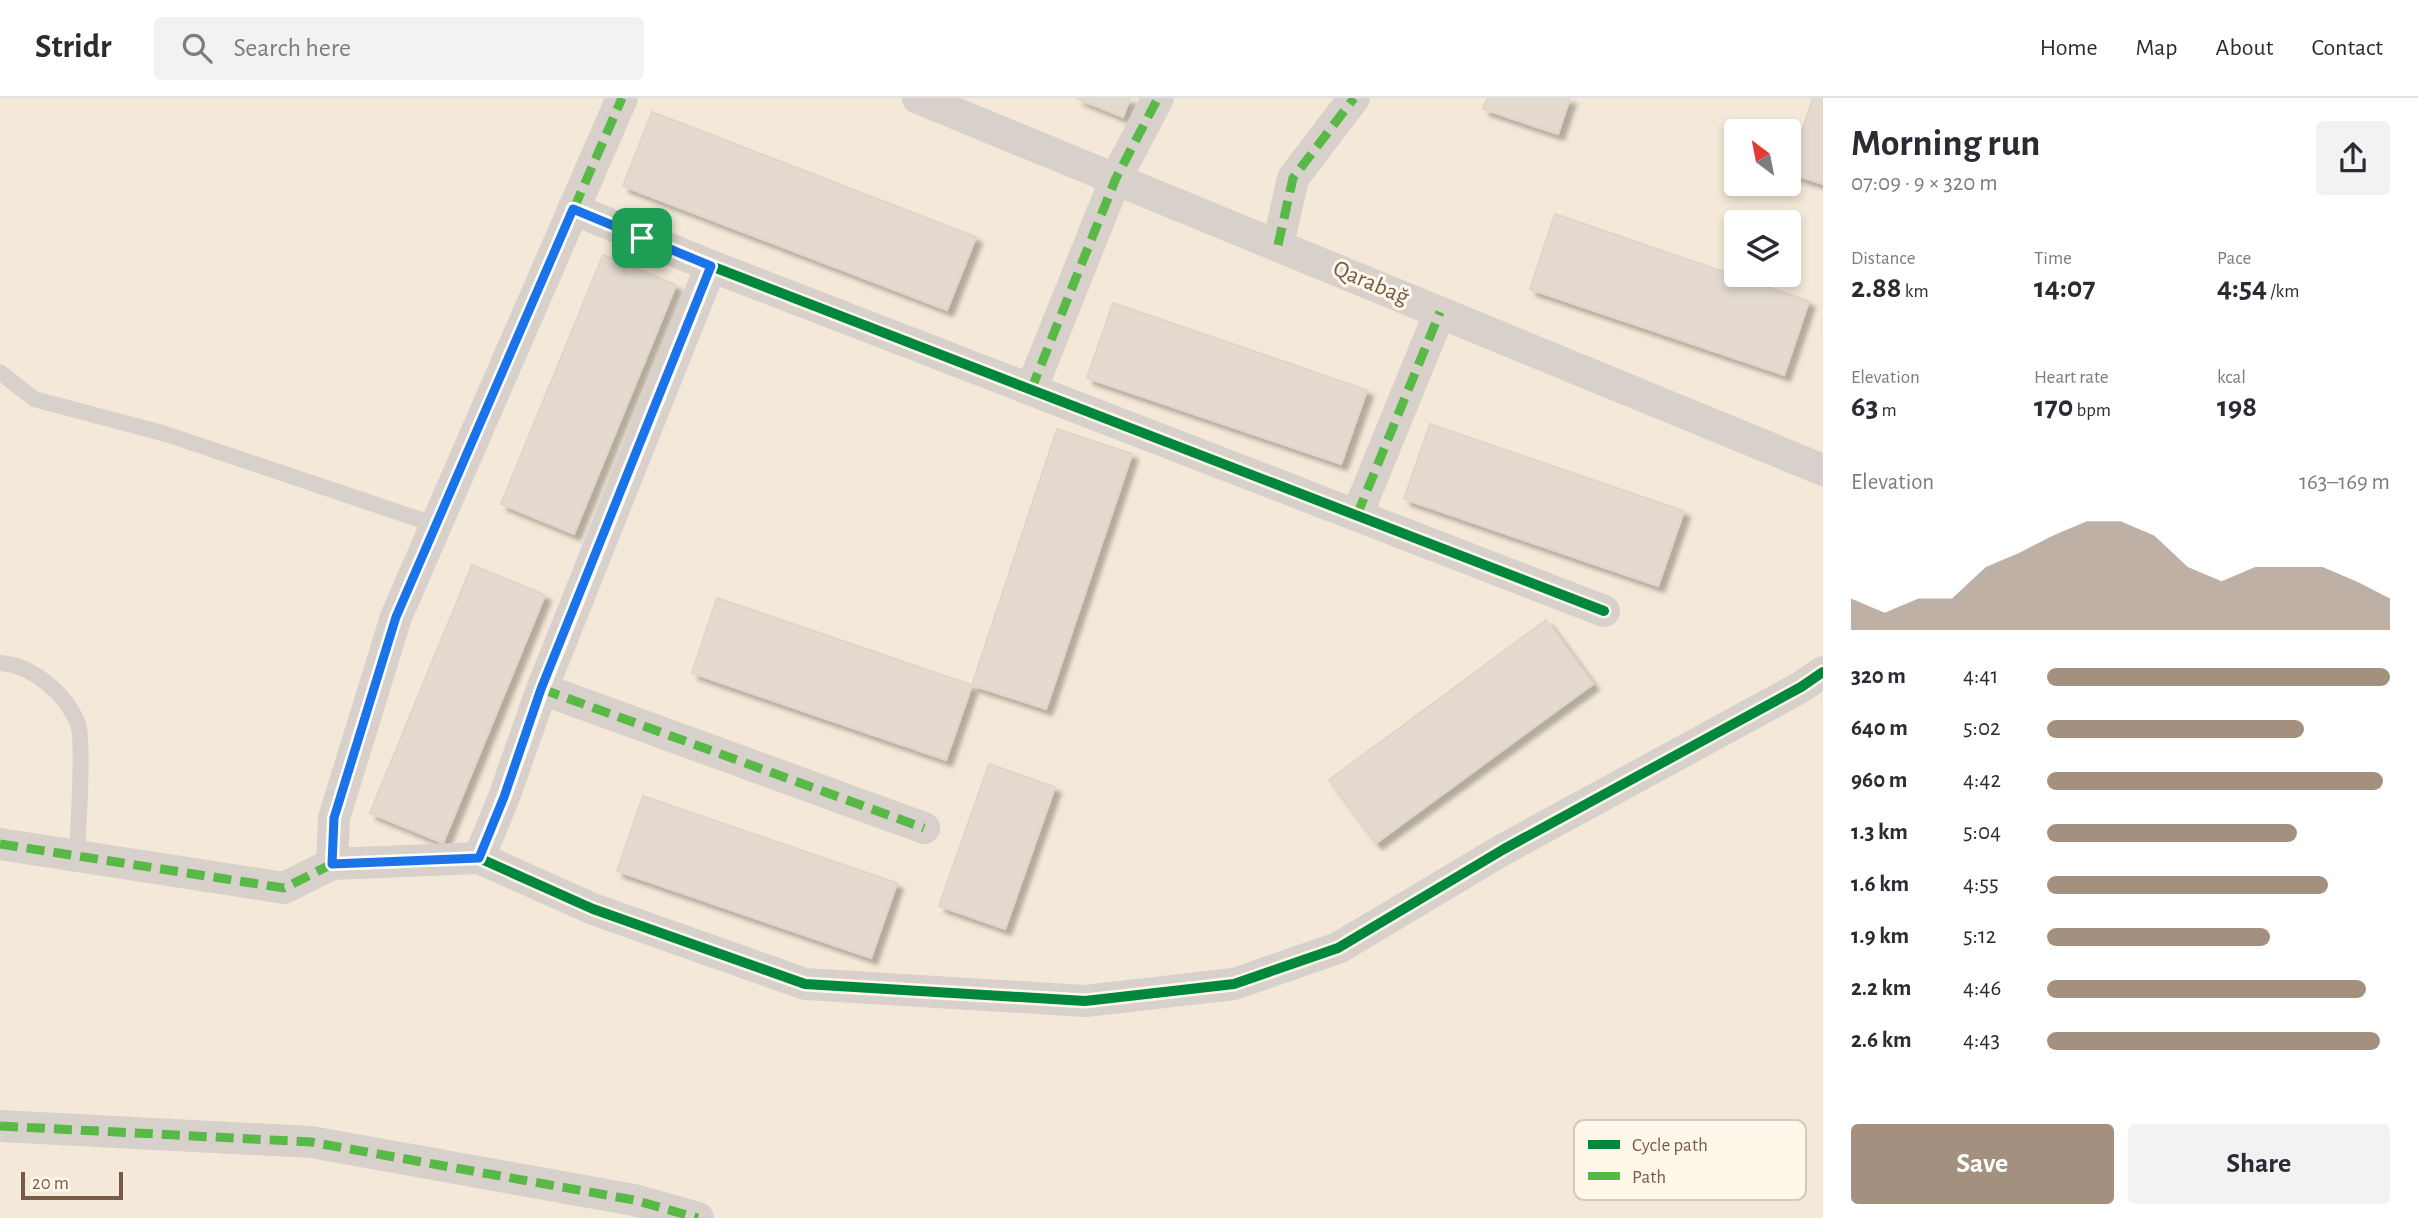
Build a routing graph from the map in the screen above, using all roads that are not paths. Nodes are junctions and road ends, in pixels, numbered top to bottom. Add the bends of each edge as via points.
1 (622, 98) edge
2 (918, 98) edge
3 (1158, 98) edge
4 (1354, 98) edge
5 (1116, 178) junction
6 (573, 209) junction
7 (1278, 244) junction
8 (711, 266) junction
9 (1440, 312) junction
10 (0, 372) edge
11 (1031, 390) junction
12 (1823, 470) edge
13 (1357, 515) junction
14 (436, 525) junction
15 (1604, 611) dead end
16 (0, 663) edge
17 (1823, 671) edge
18 (541, 689) junction
19 (924, 828) dead end
20 (0, 844) edge
21 (77, 856) junction
22 (479, 858) junction
23 (332, 864) junction
24 (0, 1126) edge
25 (698, 1218) edge

1 - 6 street
2 - 5 street, Qarabağ
3 - 5 street
4 - 7 street via 1293,178
5 - 7 street, Qarabağ
5 - 11 street
6 - 8 street
6 - 14 street
7 - 9 street, Qarabağ
8 - 11 street
8 - 18 street
9 - 12 street, Qarabağ
9 - 13 street
10 - 14 lane via 34,399 166,434
11 - 13 street
13 - 15 street
14 - 23 street via 396,617 334,818
16 - 21 lane via 40,677 62,698 79,726
17 - 22 street via 1504,849 1338,948 1234,985 1085,1001 805,984 593,909
18 - 19 street
18 - 22 street
20 - 21 street
21 - 23 street via 284,888
22 - 23 street
24 - 25 street via 311,1142 634,1200

